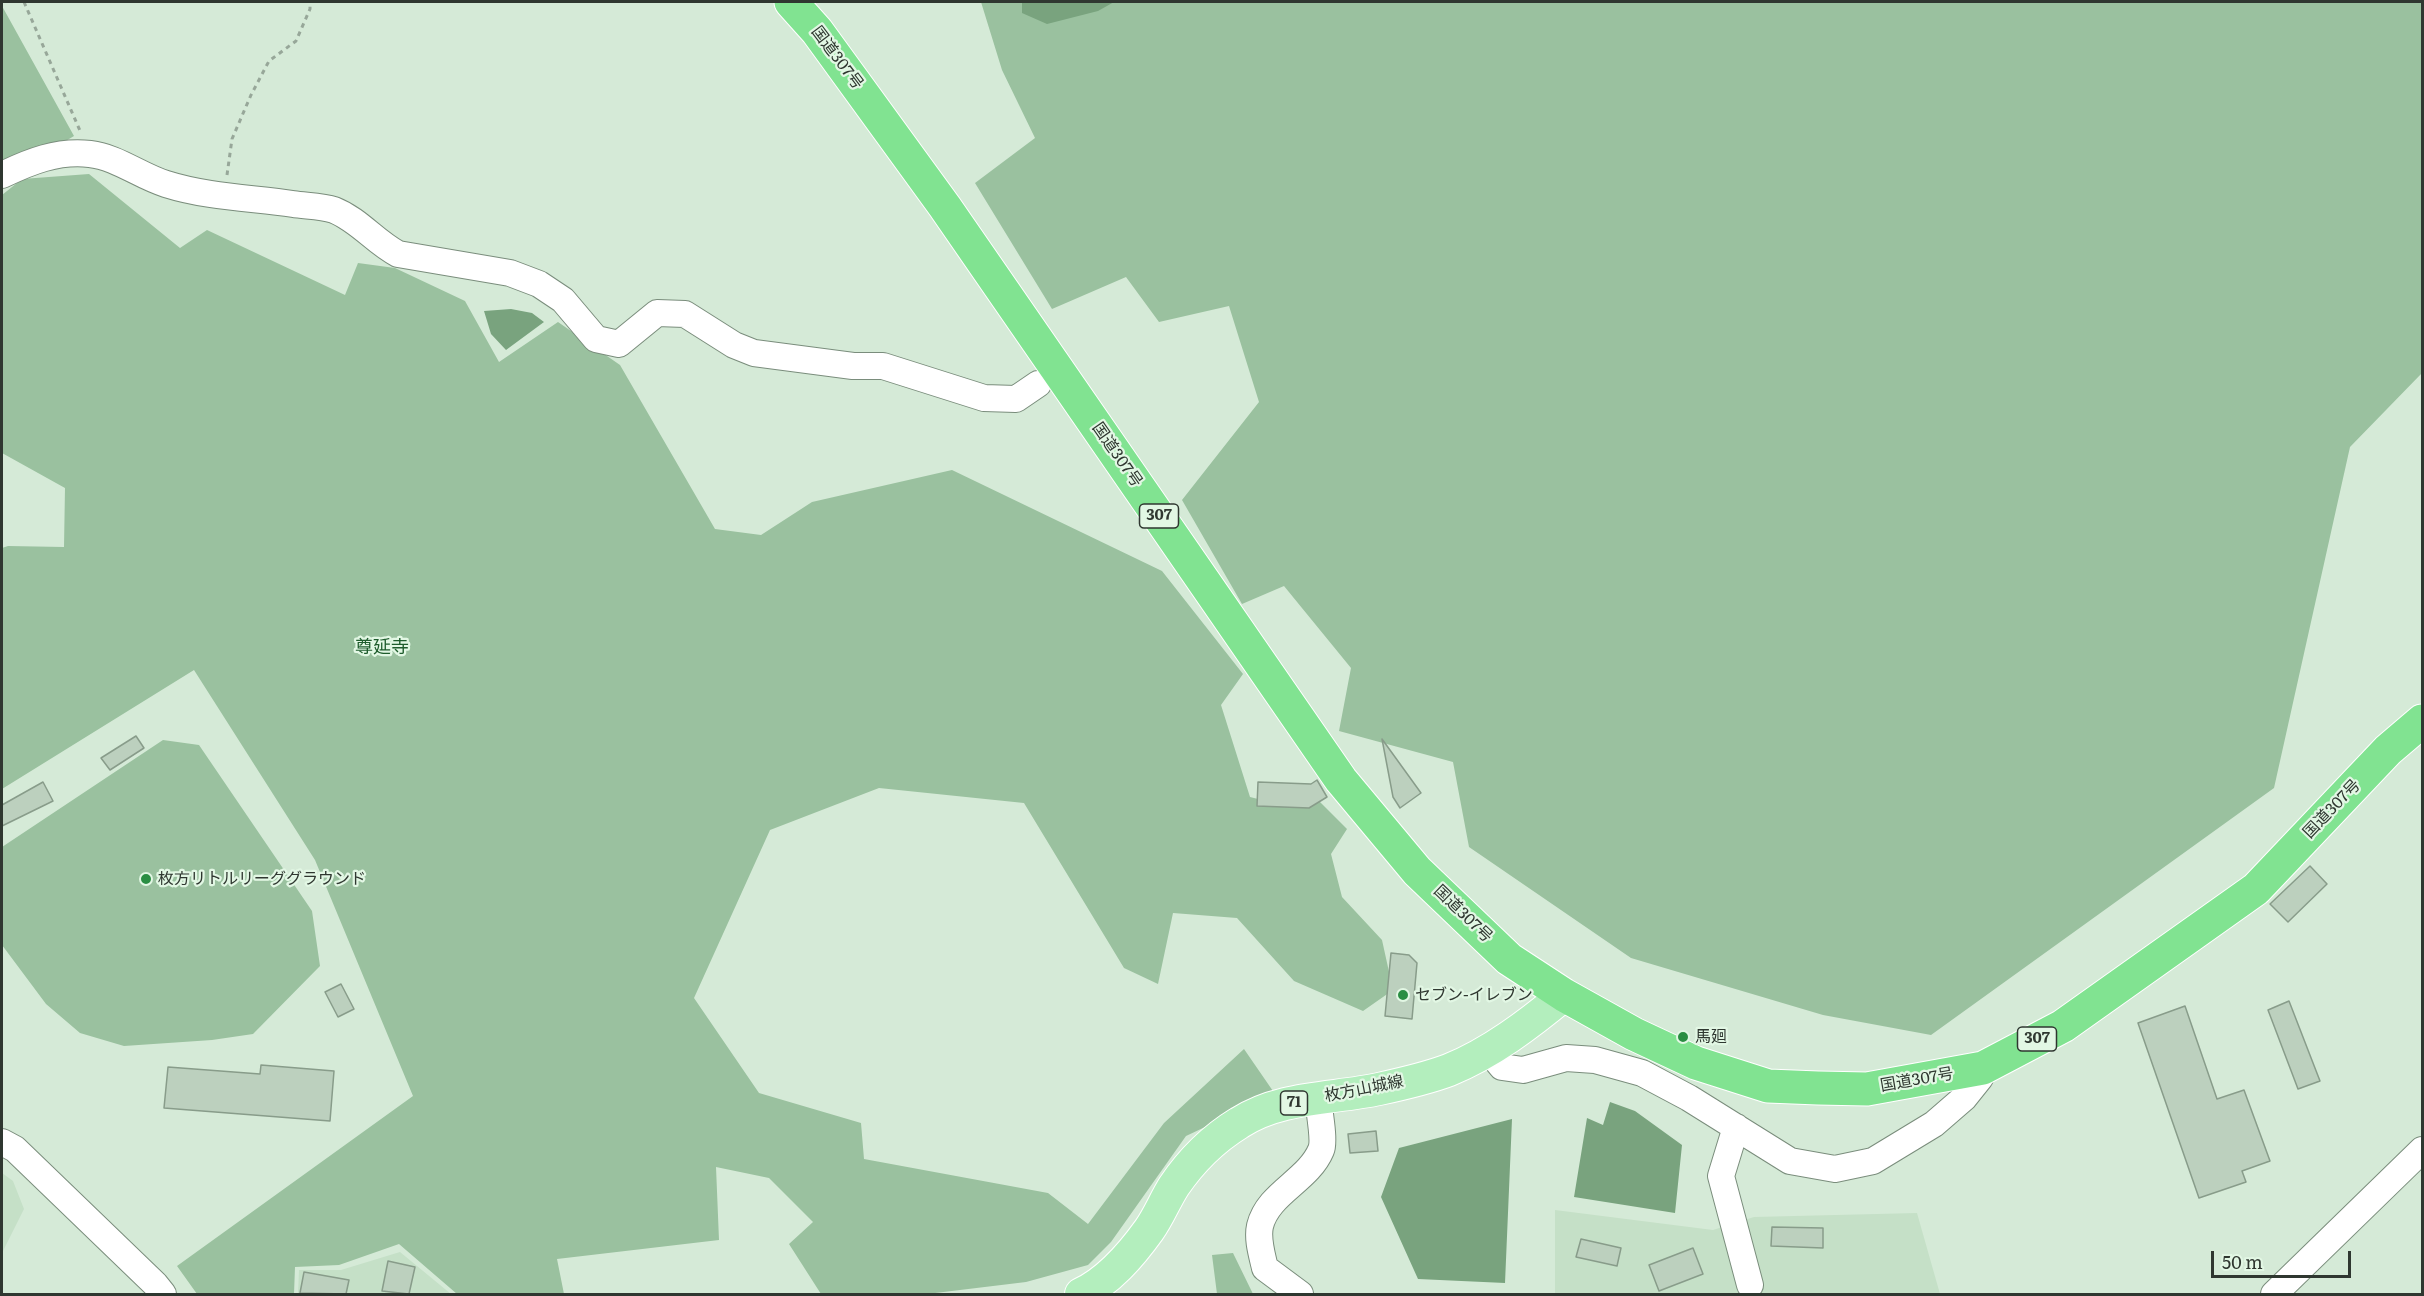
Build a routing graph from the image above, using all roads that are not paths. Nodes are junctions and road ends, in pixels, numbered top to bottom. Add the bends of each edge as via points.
1 (791, 2) edge
2 (2, 175) edge
3 (1038, 384) dead end
4 (2422, 721) edge
5 (1564, 995) junction
6 (1488, 1050) junction
7 (1983, 1068) junction
8 (1318, 1099) junction
9 (1736, 1127) junction
10 (2, 1142) edge
11 (2422, 1150) edge
12 (1750, 1285) dead end
13 (163, 1294) edge
14 (1081, 1294) edge
15 (1300, 1294) edge
16 (2274, 1294) edge

1 - 5 highway, 国道307号 / 307 via 818,31 945,207 1341,780 1417,870 1509,959
2 - 3 street via 33,160 90,154 166,184 224,196 332,209 352,219 383,247 398,254 510,273 539,284 563,300 596,339 619,344 657,313 685,314 754,353 853,366 883,366 984,398 1016,399
4 - 7 highway, 国道307号 / 307 via 2388,750 2256,889 2063,1026
5 - 6 main road, 枚方山城線 / 71
5 - 7 highway, 国道307号 / 307 via 1696,1063 1768,1086 1867,1089
6 - 8 main road, 枚方山城線 / 71 via 1449,1070 1378,1089
6 - 9 street via 1502,1067 1523,1070 1566,1058 1595,1060 1641,1073
7 - 9 street via 1964,1098 1934,1124 1873,1161 1835,1169 1802,1165
8 - 14 main road, 枚方山城線 / 71 via 1278,1105 1239,1122 1201,1152 1174,1186 1150,1229 1122,1263 1100,1286
8 - 15 street via 1322,1148 1305,1175 1268,1207 1260,1227 1265,1268
9 - 12 street via 1721,1176
10 - 13 street via 15,1149
11 - 16 street

